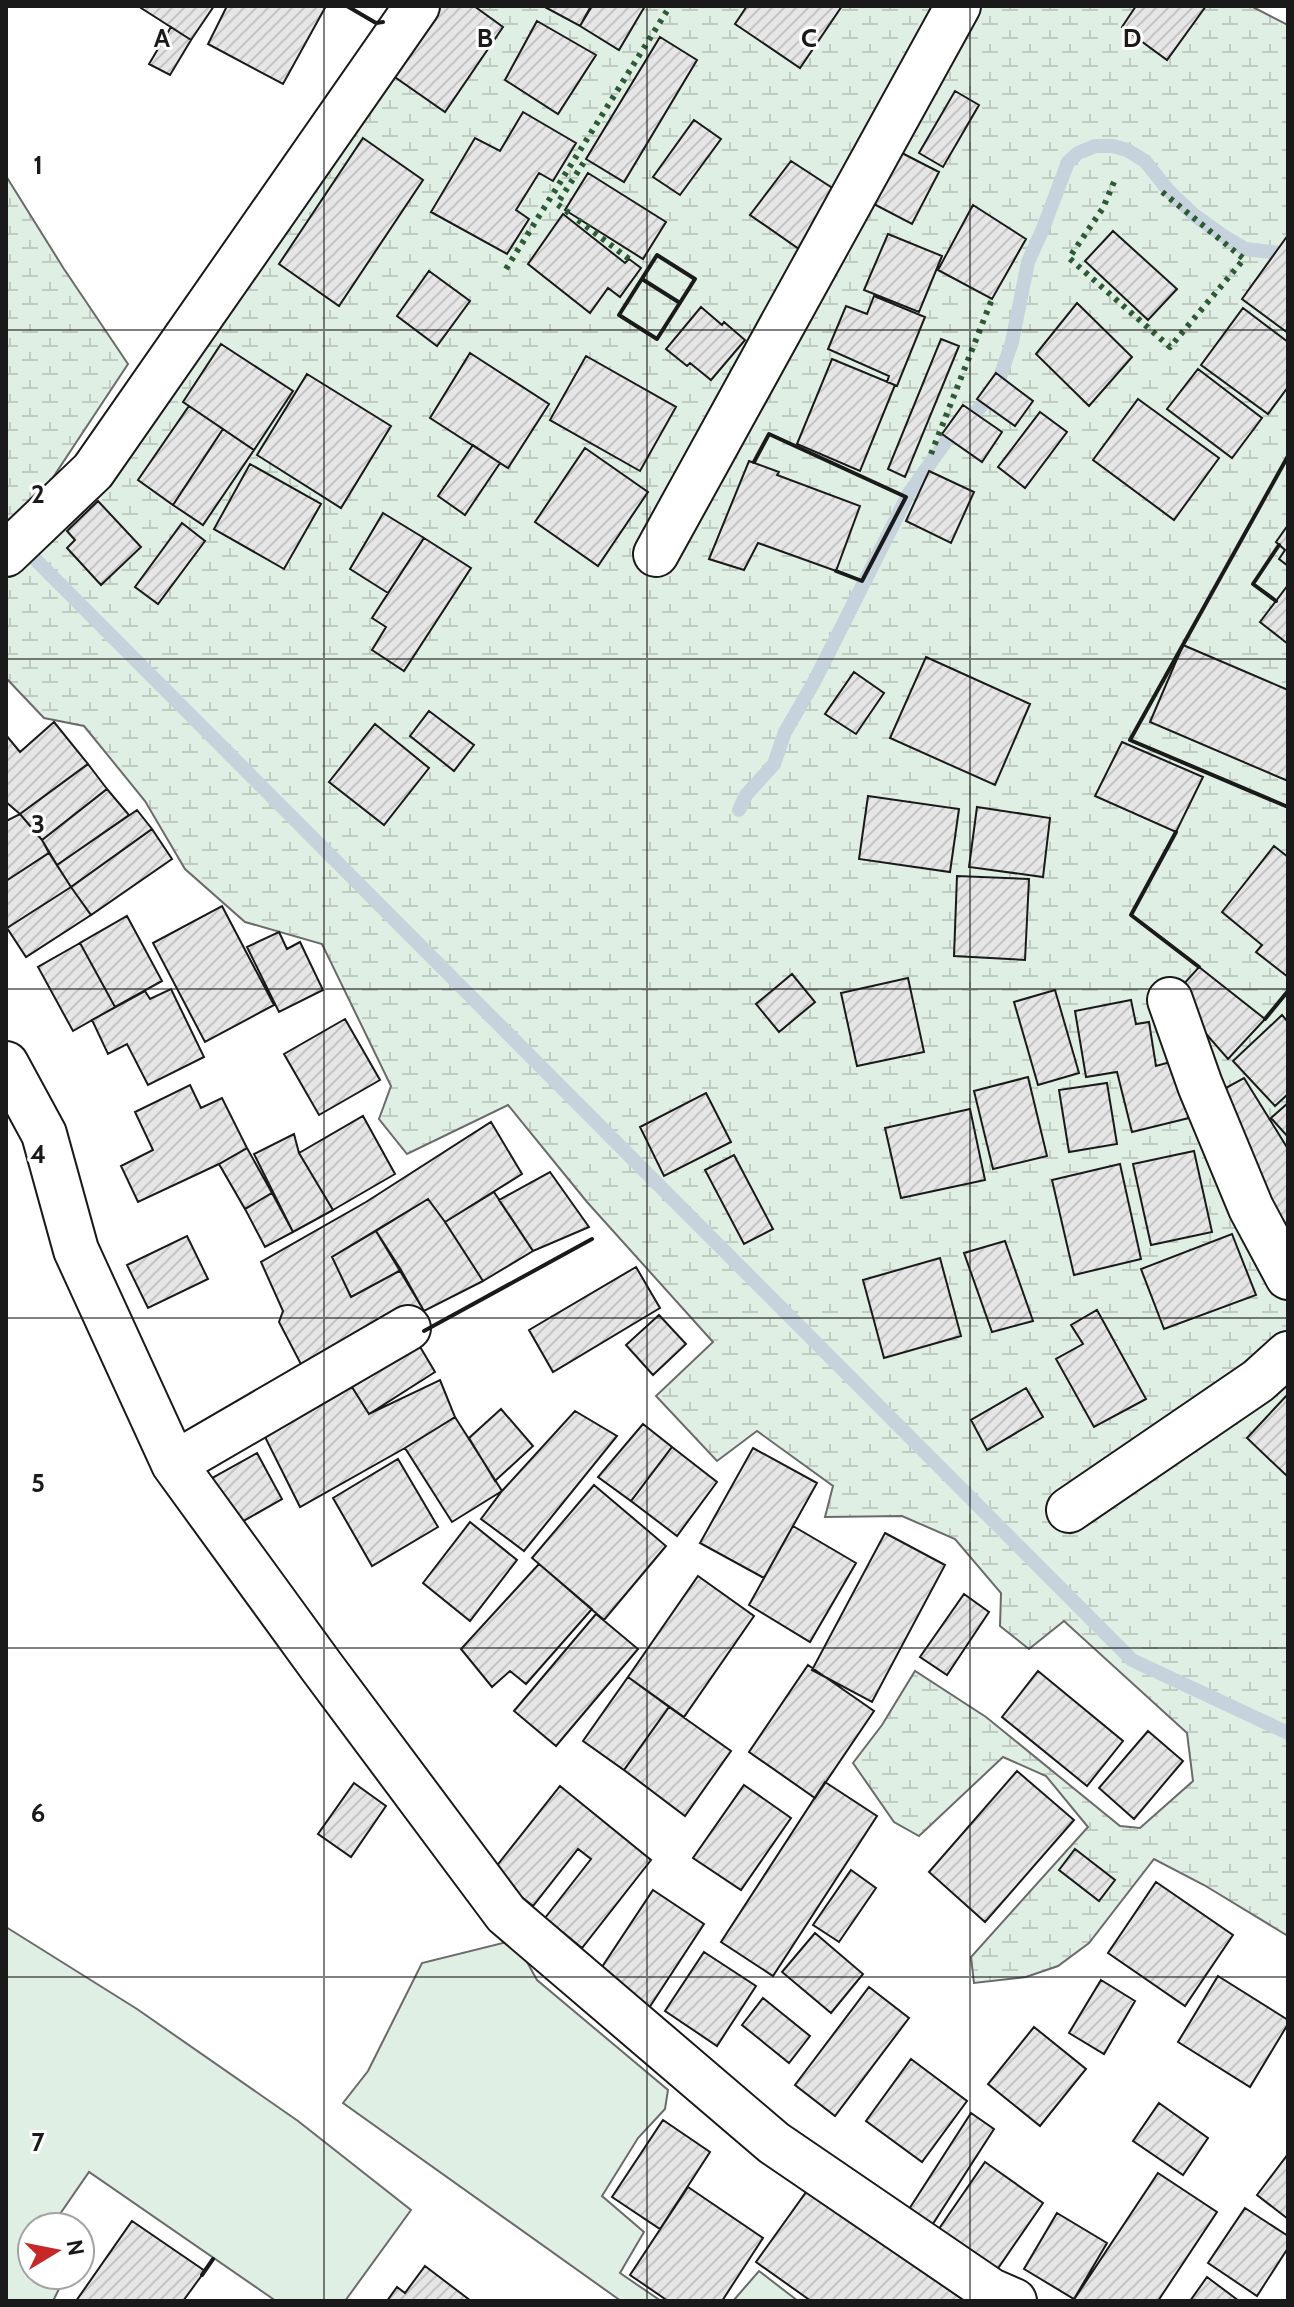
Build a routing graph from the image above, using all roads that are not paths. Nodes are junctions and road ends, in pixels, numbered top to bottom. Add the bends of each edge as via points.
1 (417, 6) edge
2 (958, 6) edge
3 (6, 554) edge
4 (656, 554) dead end
5 (1170, 1000) dead end
6 (6, 1064) edge
7 (1288, 1277) edge
8 (408, 1328) dead end
9 (1288, 1354) edge
10 (174, 1464) junction
11 (1069, 1510) dead end
12 (1014, 2301) edge

1 - 3 street via 93,471
2 - 4 street
5 - 7 street via 1251,1208
6 - 10 street via 44,1134 76,1250
8 - 10 street
9 - 11 street via 1258,1381
10 - 12 street via 506,1914 774,2143 991,2291

